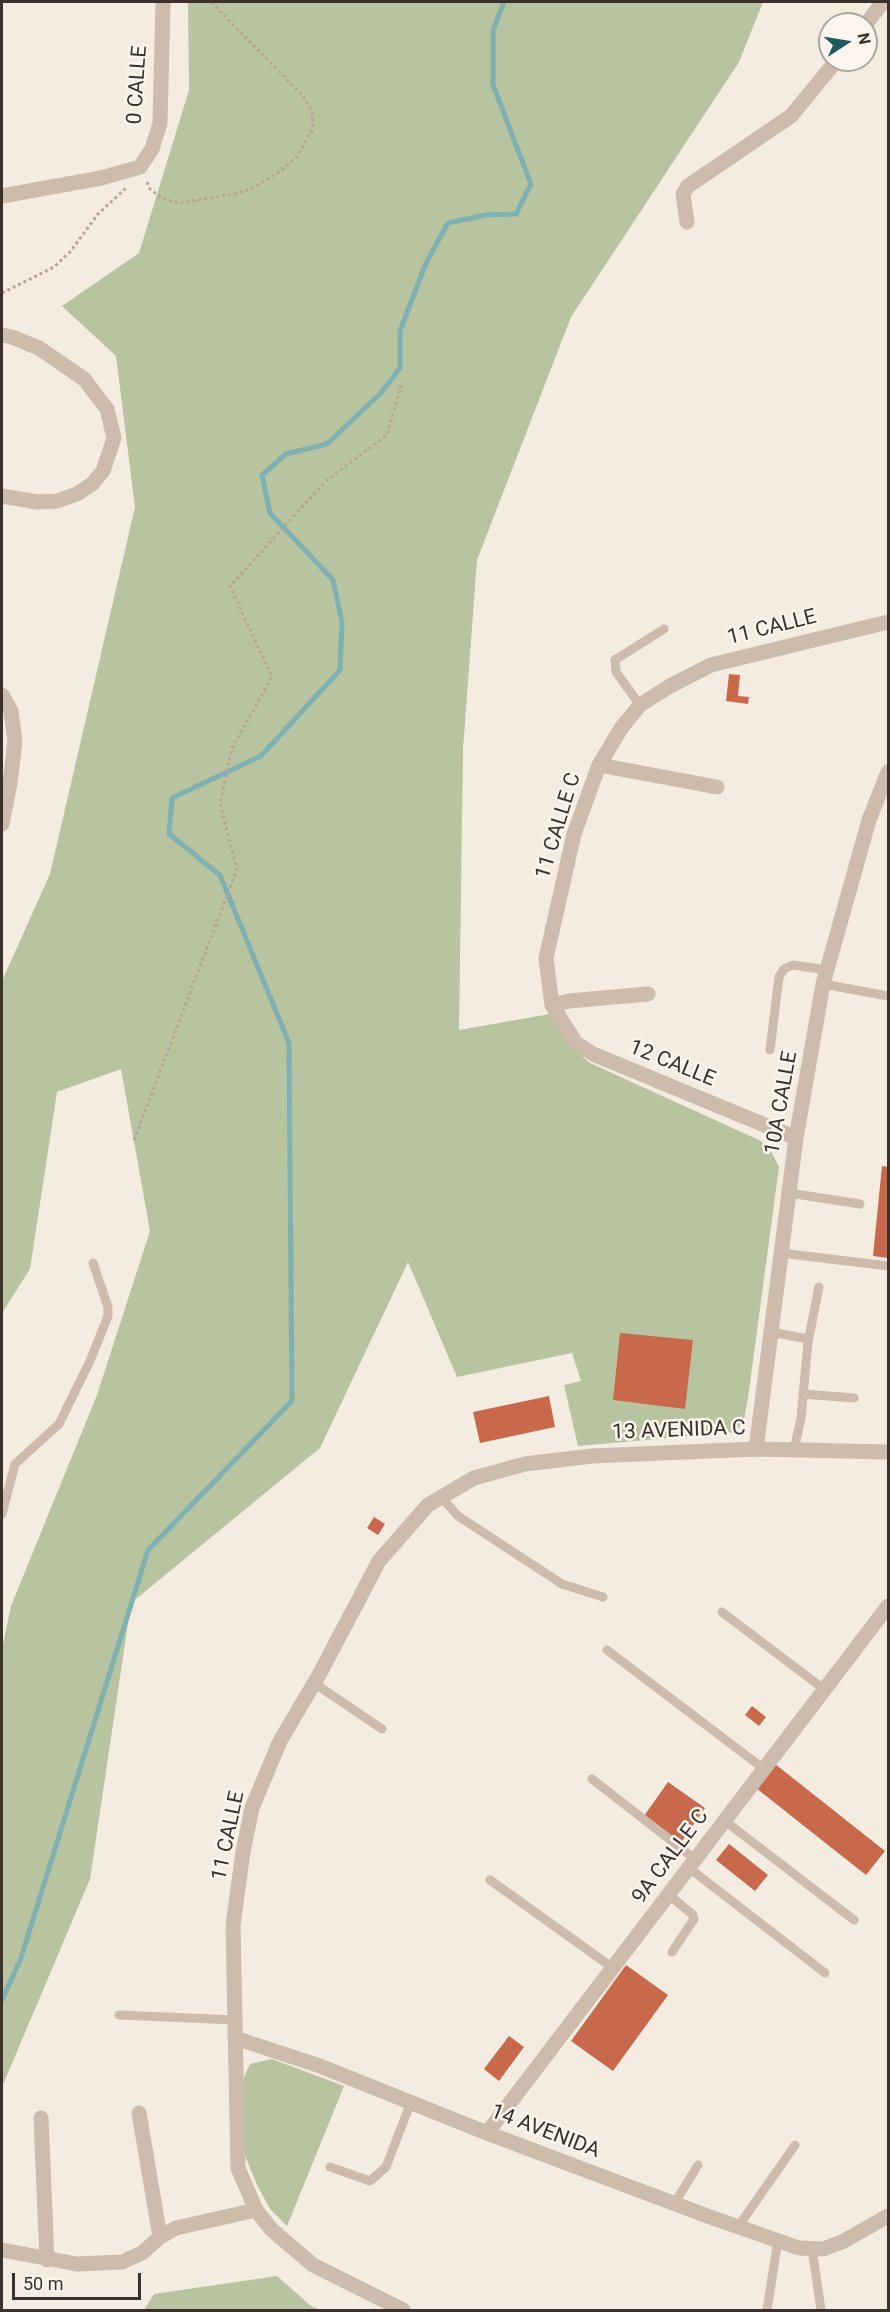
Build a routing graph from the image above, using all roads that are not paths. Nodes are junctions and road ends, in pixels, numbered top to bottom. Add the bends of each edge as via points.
1 (163, 2) edge
2 (827, 72) edge
3 (2, 196) edge
4 (687, 222) dead end
5 (2, 335) edge
6 (2, 496) edge
7 (888, 622) edge
8 (664, 629) dead end
9 (670, 686) joint
10 (2, 695) edge
11 (640, 705) junction
12 (599, 765) junction
13 (888, 772) edge
14 (717, 787) dead end
15 (2, 824) edge
16 (825, 977) junction
17 (648, 994) dead end
18 (888, 996) edge
19 (552, 1005) junction
20 (770, 1050) dead end
21 (796, 1138) junction
22 (789, 1193) junction
23 (860, 1204) dead end
24 (781, 1253) junction
25 (93, 1263) dead end
26 (888, 1266) edge
27 (819, 1287) dead end
28 (771, 1332) junction
29 (808, 1339) junction
30 (803, 1394) junction
31 (854, 1398) dead end
32 (756, 1449) junction
33 (794, 1450) junction
34 (888, 1452) edge
35 (474, 1478) joint
36 (441, 1497) junction
37 (2, 1514) edge
38 (603, 1597) dead end
39 (888, 1606) edge
40 (722, 1612) dead end
41 (607, 1650) dead end
42 (314, 1683) junction
43 (825, 1690) junction
44 (382, 1729) dead end
45 (764, 1769) junction
46 (592, 1779) dead end
47 (725, 1821) junction
48 (692, 1864) junction
49 (490, 1880) dead end
50 (669, 1895) junction
51 (854, 1920) dead end
52 (672, 1952) dead end
53 (613, 1968) junction
54 (825, 1973) dead end
55 (119, 2015) dead end
56 (236, 2019) junction
57 (235, 2038) junction
58 (411, 2102) junction
59 (139, 2113) dead end
60 (41, 2118) dead end
61 (488, 2133) junction
62 (795, 2145) dead end
63 (698, 2165) dead end
64 (330, 2167) dead end
65 (674, 2204) junction
66 (256, 2210) junction
67 (888, 2216) edge
68 (738, 2226) junction
69 (160, 2237) junction
70 (778, 2240) junction
71 (812, 2248) junction
72 (2, 2250) edge
73 (47, 2260) junction
74 (403, 2310) edge
75 (767, 2310) edge
76 (821, 2310) edge

1 - 3 street, 0 CALLE via 160,123 152,149 140,167
2 - 4 street via 791,116 688,186 684,194
5 - 6 street via 39,348 84,379 107,409 114,438 103,471 76,494 57,501 37,502
7 - 9 street, 11 CALLE via 711,665
8 - 11 lane via 615,660 616,672
9 - 11 street, 11 CALLE C
10 - 15 street via 11,711 15,741
11 - 12 street, 11 CALLE C via 622,726
12 - 14 street
12 - 19 street, 11 CALLE C via 574,834 546,958
13 - 16 street, 10A CALLE via 869,820
16 - 18 lane
16 - 20 lane via 793,966 784,969 779,977
16 - 21 street, 10A CALLE
17 - 19 street
19 - 21 street, 12 CALLE via 576,1043 593,1054
21 - 22 street, 10A CALLE
22 - 23 lane
22 - 24 street, 10A CALLE
24 - 26 lane
24 - 28 street, 10A CALLE
25 - 37 lane via 108,1316 59,1424 15,1464
27 - 29 lane
28 - 29 lane
28 - 32 street, 10A CALLE
29 - 30 lane
30 - 31 lane
30 - 33 lane
32 - 33 street, 13 AVENIDA C
32 - 35 street, 13 AVENIDA C via 592,1456 525,1464
33 - 34 street, 13 AVENIDA C
35 - 36 street, 11 CALLE
36 - 38 lane via 459,1516 562,1584
36 - 42 street, 11 CALLE via 428,1505 379,1561
39 - 43 street, 9A CALLE C
40 - 43 lane
41 - 45 lane
42 - 44 lane
42 - 56 street, 11 CALLE via 280,1741 252,1808 233,1925
43 - 45 street, 9A CALLE C
45 - 47 street, 9A CALLE C
46 - 48 lane
47 - 48 street, 9A CALLE C
47 - 51 lane
48 - 50 street, 9A CALLE C
48 - 54 lane
49 - 53 lane
50 - 52 lane via 693,1915
50 - 53 street, 9A CALLE C
53 - 61 street, 9A CALLE C
55 - 56 lane
56 - 57 street, 11 CALLE
57 - 58 street, 14 AVENIDA
57 - 66 street, 11 CALLE via 238,2168
58 - 61 street, 14 AVENIDA
58 - 64 lane via 386,2167 370,2181
59 - 69 street
60 - 73 street
61 - 65 street, 14 AVENIDA
62 - 68 lane
63 - 65 lane
65 - 68 street, 14 AVENIDA
66 - 69 street via 176,2228
66 - 74 street, 11 CALLE via 272,2230 313,2265
67 - 71 street, 14 AVENIDA via 842,2242 823,2249
68 - 70 street, 14 AVENIDA
69 - 73 street via 142,2253 122,2262 77,2264
70 - 71 street, 14 AVENIDA
70 - 75 lane
71 - 76 lane
72 - 73 street

